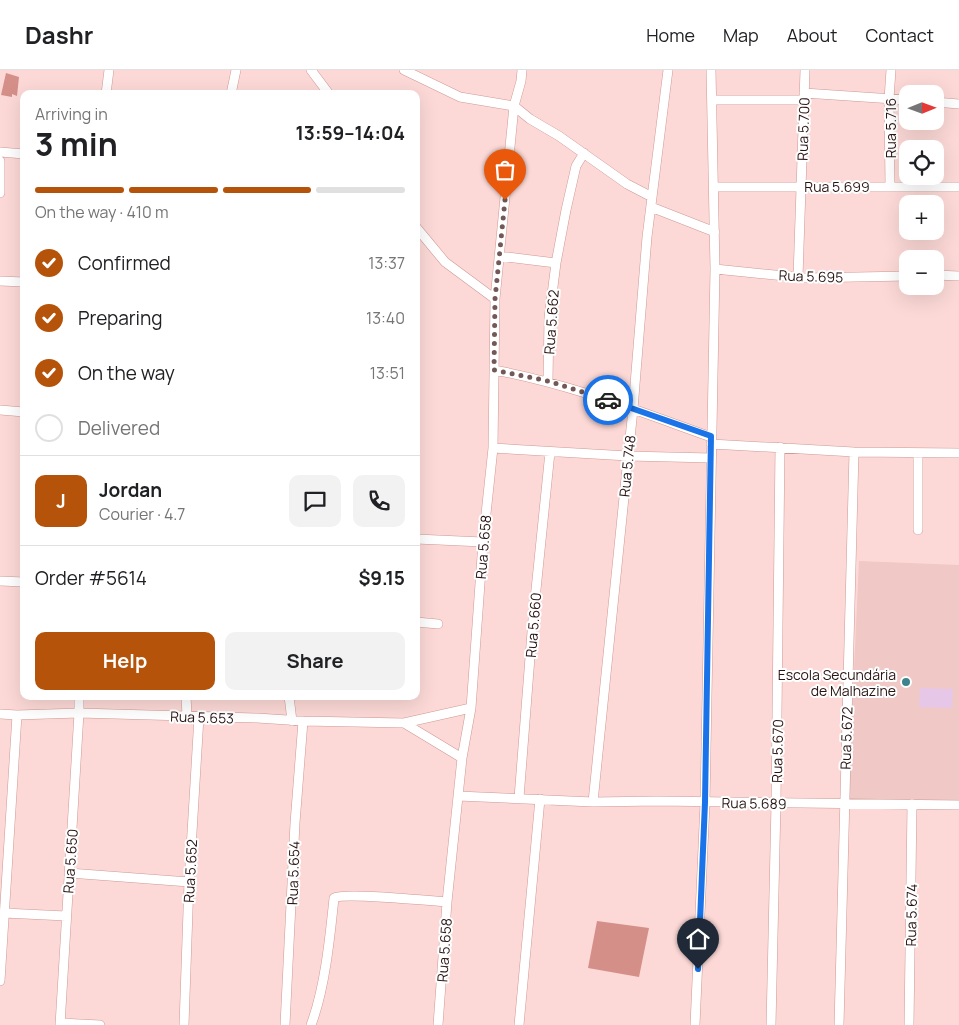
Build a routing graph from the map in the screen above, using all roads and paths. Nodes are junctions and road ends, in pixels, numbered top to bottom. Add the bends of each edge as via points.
1 (109, 70) edge
2 (236, 70) edge
3 (311, 70) edge
4 (404, 70) edge
5 (522, 70) edge
6 (668, 70) edge
7 (711, 70) edge
8 (804, 70) edge
9 (892, 70) edge
10 (106, 90) edge
11 (232, 90) edge
12 (326, 90) edge
13 (804, 96) junction
14 (898, 99) edge
15 (713, 100) junction
16 (944, 103) edge
17 (959, 104) edge
18 (514, 106) junction
19 (0, 152) edge
20 (584, 153) junction
21 (20, 154) edge
22 (0, 161) edge
23 (801, 186) junction
24 (714, 187) junction
25 (890, 187) junction
26 (959, 187) edge
27 (0, 193) edge
28 (652, 202) junction
29 (420, 232) edge
30 (715, 232) junction
31 (499, 256) junction
32 (556, 263) junction
33 (715, 269) junction
34 (899, 276) edge
35 (944, 276) edge
36 (959, 276) edge
37 (798, 277) junction
38 (0, 281) edge
39 (20, 282) edge
40 (495, 299) junction
41 (494, 370) junction
42 (548, 381) junction
43 (633, 409) junction
44 (0, 410) edge
45 (20, 412) edge
46 (711, 440) junction
47 (780, 447) junction
48 (493, 448) junction
49 (550, 452) junction
50 (854, 452) junction
51 (959, 453) edge
52 (918, 454) junction
53 (628, 456) junction
54 (711, 458) junction
55 (918, 530) dead end
56 (420, 539) edge
57 (483, 542) junction
58 (0, 581) edge
59 (20, 582) edge
60 (420, 622) edge
61 (438, 624) dead end
62 (79, 700) edge
63 (186, 700) edge
64 (289, 700) edge
65 (470, 708) junction
66 (79, 713) junction
67 (0, 714) edge
68 (17, 715) junction
69 (186, 716) junction
70 (199, 717) junction
71 (292, 721) junction
72 (303, 721) junction
73 (404, 723) junction
74 (462, 758) junction
75 (458, 796) junction
76 (519, 798) junction
77 (540, 799) junction
78 (593, 802) junction
79 (705, 802) junction
80 (776, 803) junction
81 (844, 804) junction
82 (912, 804) junction
83 (959, 805) edge
84 (4, 833) edge
85 (68, 873) junction
86 (189, 882) junction
87 (447, 902) junction
88 (4, 913) junction
89 (66, 916) junction
90 (2, 923) edge
91 (0, 981) edge
92 (60, 1024) edge
93 (100, 1025) edge
94 (184, 1025) edge
95 (285, 1025) edge
96 (311, 1025) edge
97 (438, 1025) edge
98 (519, 1025) edge
99 (695, 1025) edge
100 (771, 1025) edge
101 (839, 1025) edge
102 (909, 1025) edge

1 - 10 street
2 - 11 street
3 - 12 street
4 - 18 street via 460,97
5 - 18 street, Rua 5.658
6 - 28 street, Rua 5.748
7 - 15 street
8 - 13 street, Rua 5.700
9 - 14 street, Rua 5.716
13 - 14 street
13 - 15 street
13 - 23 street, Rua 5.700
14 - 25 street, Rua 5.716
15 - 24 street
16 - 17 street
18 - 20 street
18 - 31 street, Rua 5.658
19 - 21 street
20 - 28 street
20 - 32 street, Rua 5.662 via 576,166
22 - 27 street
23 - 24 street, Rua 5.699
23 - 25 street, Rua 5.699
23 - 37 street, Rua 5.700
24 - 30 street
25 - 26 street, Rua 5.699
28 - 30 street
28 - 43 street, Rua 5.748
29 - 40 street via 445,262
30 - 33 street
31 - 32 street
31 - 40 street, Rua 5.658
32 - 42 street, Rua 5.662 via 549,318
33 - 37 street, Rua 5.695
33 - 46 street
34 - 37 street, Rua 5.695
35 - 36 street
38 - 39 street
40 - 41 street, Rua 5.658
41 - 42 street
41 - 48 street, Rua 5.658
42 - 43 street
43 - 46 street
43 - 53 street, Rua 5.748
44 - 45 street
46 - 47 street
46 - 54 street
47 - 50 street
47 - 80 street, Rua 5.670
48 - 49 street
48 - 57 street, Rua 5.658
49 - 53 street
49 - 76 street, Rua 5.660
50 - 52 street
50 - 81 street, Rua 5.672
51 - 52 street
52 - 55 street
53 - 54 street
53 - 78 street, Rua 5.748
54 - 79 street
56 - 57 street
57 - 65 street, Rua 5.658
58 - 59 street
60 - 61 street
62 - 66 street, Rua 5.650
63 - 69 street
64 - 71 street
65 - 73 street, Rua 5.653
65 - 74 street, Rua 5.658
66 - 68 street, Rua 5.653
66 - 69 street, Rua 5.653
66 - 85 street, Rua 5.650
67 - 68 street, Rua 5.653
68 - 84 street
69 - 70 street, Rua 5.653
70 - 71 street, Rua 5.653
70 - 86 street, Rua 5.652
71 - 72 street, Rua 5.653
72 - 73 street, Rua 5.653
72 - 95 street, Rua 5.654
73 - 74 street, Rua 5.653
74 - 75 street, Rua 5.658
75 - 76 street, Rua 5.689
75 - 87 street, Rua 5.658
76 - 77 street, Rua 5.689
77 - 78 street, Rua 5.689
77 - 98 street
78 - 79 street, Rua 5.689
79 - 80 street, Rua 5.689
79 - 99 street
80 - 81 street, Rua 5.689
80 - 100 street, Rua 5.670
81 - 82 street, Rua 5.689
81 - 101 street, Rua 5.672
82 - 83 street, Rua 5.689
82 - 102 street, Rua 5.674
84 - 88 street
85 - 86 street
85 - 89 street, Rua 5.650
86 - 94 street, Rua 5.652
87 - 96 street via 338,895 334,898 328,948 316,1014
87 - 97 street, Rua 5.658
88 - 89 street
88 - 90 street
89 - 92 street, Rua 5.650
90 - 91 street
92 - 93 street

